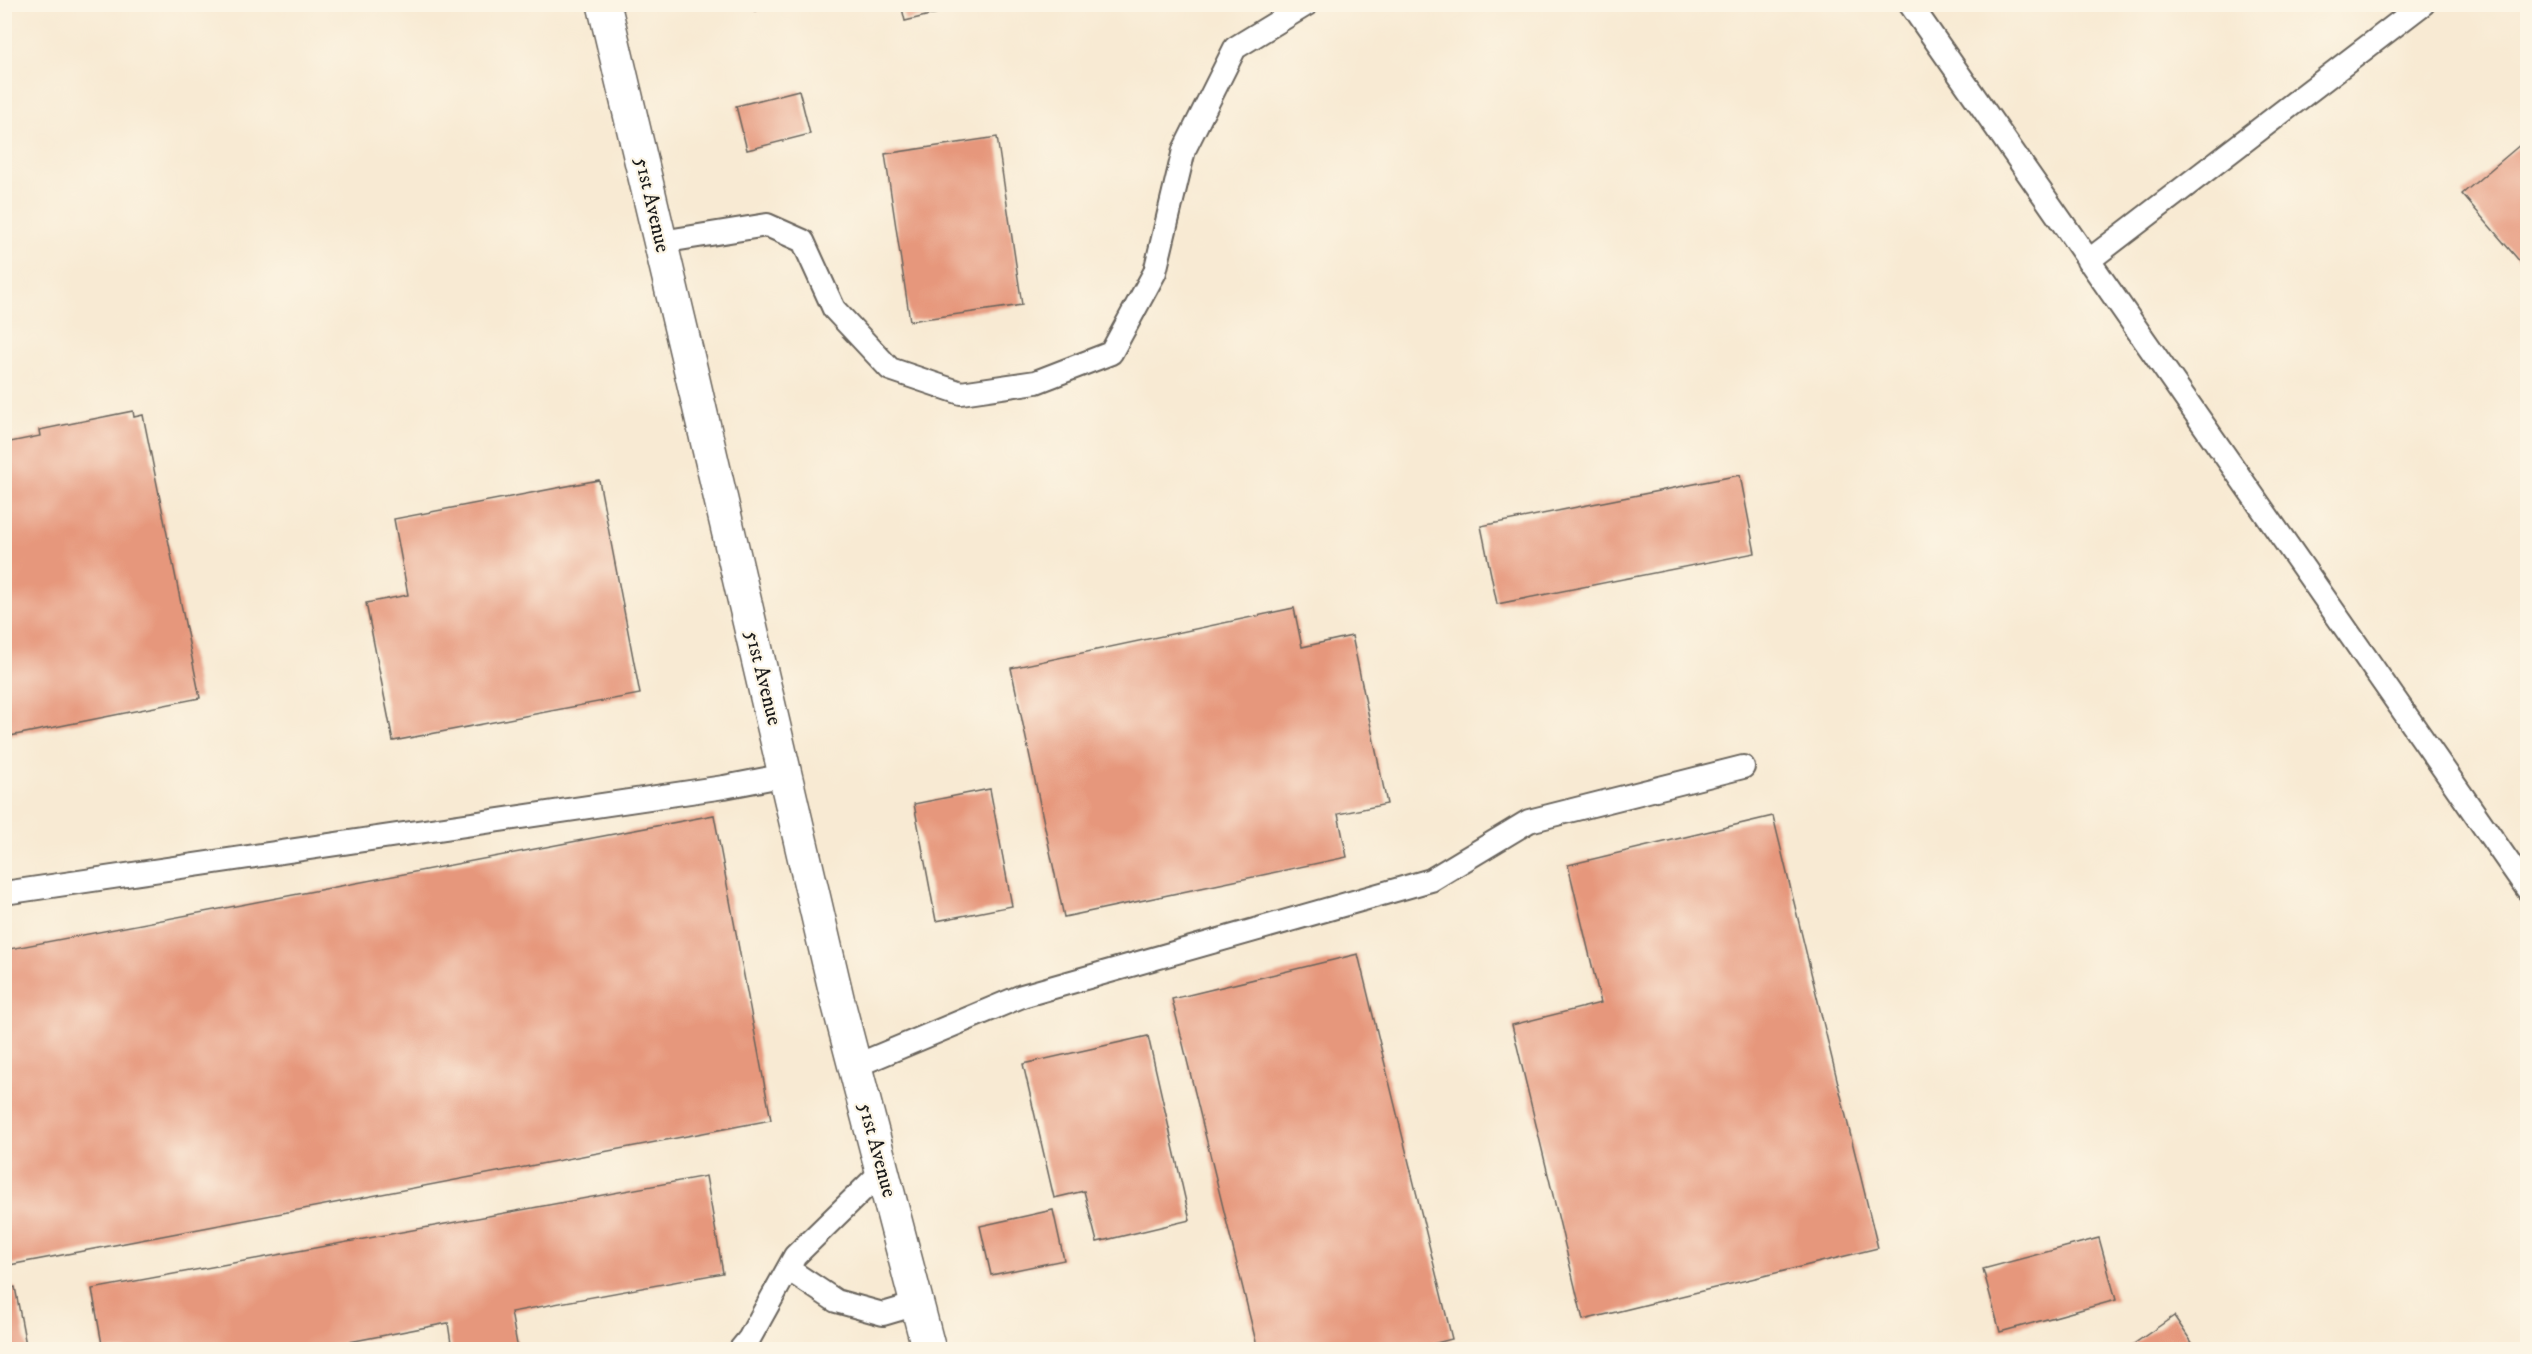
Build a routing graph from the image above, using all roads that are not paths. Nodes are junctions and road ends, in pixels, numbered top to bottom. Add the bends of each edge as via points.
1 (604, 4) edge
2 (1307, 4) edge
3 (1910, 4) edge
4 (2424, 4) edge
5 (660, 242) junction
6 (2088, 261) junction
7 (1743, 767) dead end
8 (786, 775) junction
9 (2528, 890) edge
10 (4, 893) edge
11 (855, 1066) junction
12 (882, 1171) junction
13 (788, 1269) junction
14 (917, 1304) junction
15 (740, 1350) edge
16 (929, 1350) edge

1 - 5 street, 51st Avenue
2 - 5 lane via 1235,48 1184,150 1155,272 1111,353 1036,382 961,393 890,369 834,309 802,241 767,225
3 - 6 lane
4 - 6 lane
5 - 8 street, 51st Avenue
6 - 9 lane
7 - 11 lane via 1529,821 1431,880 1022,996
8 - 10 lane
8 - 11 street, 51st Avenue
11 - 12 street, 51st Avenue
12 - 13 lane via 795,1256
12 - 14 street, 51st Avenue
13 - 14 lane via 836,1301 883,1314
13 - 15 lane
14 - 16 street, 51st Avenue

